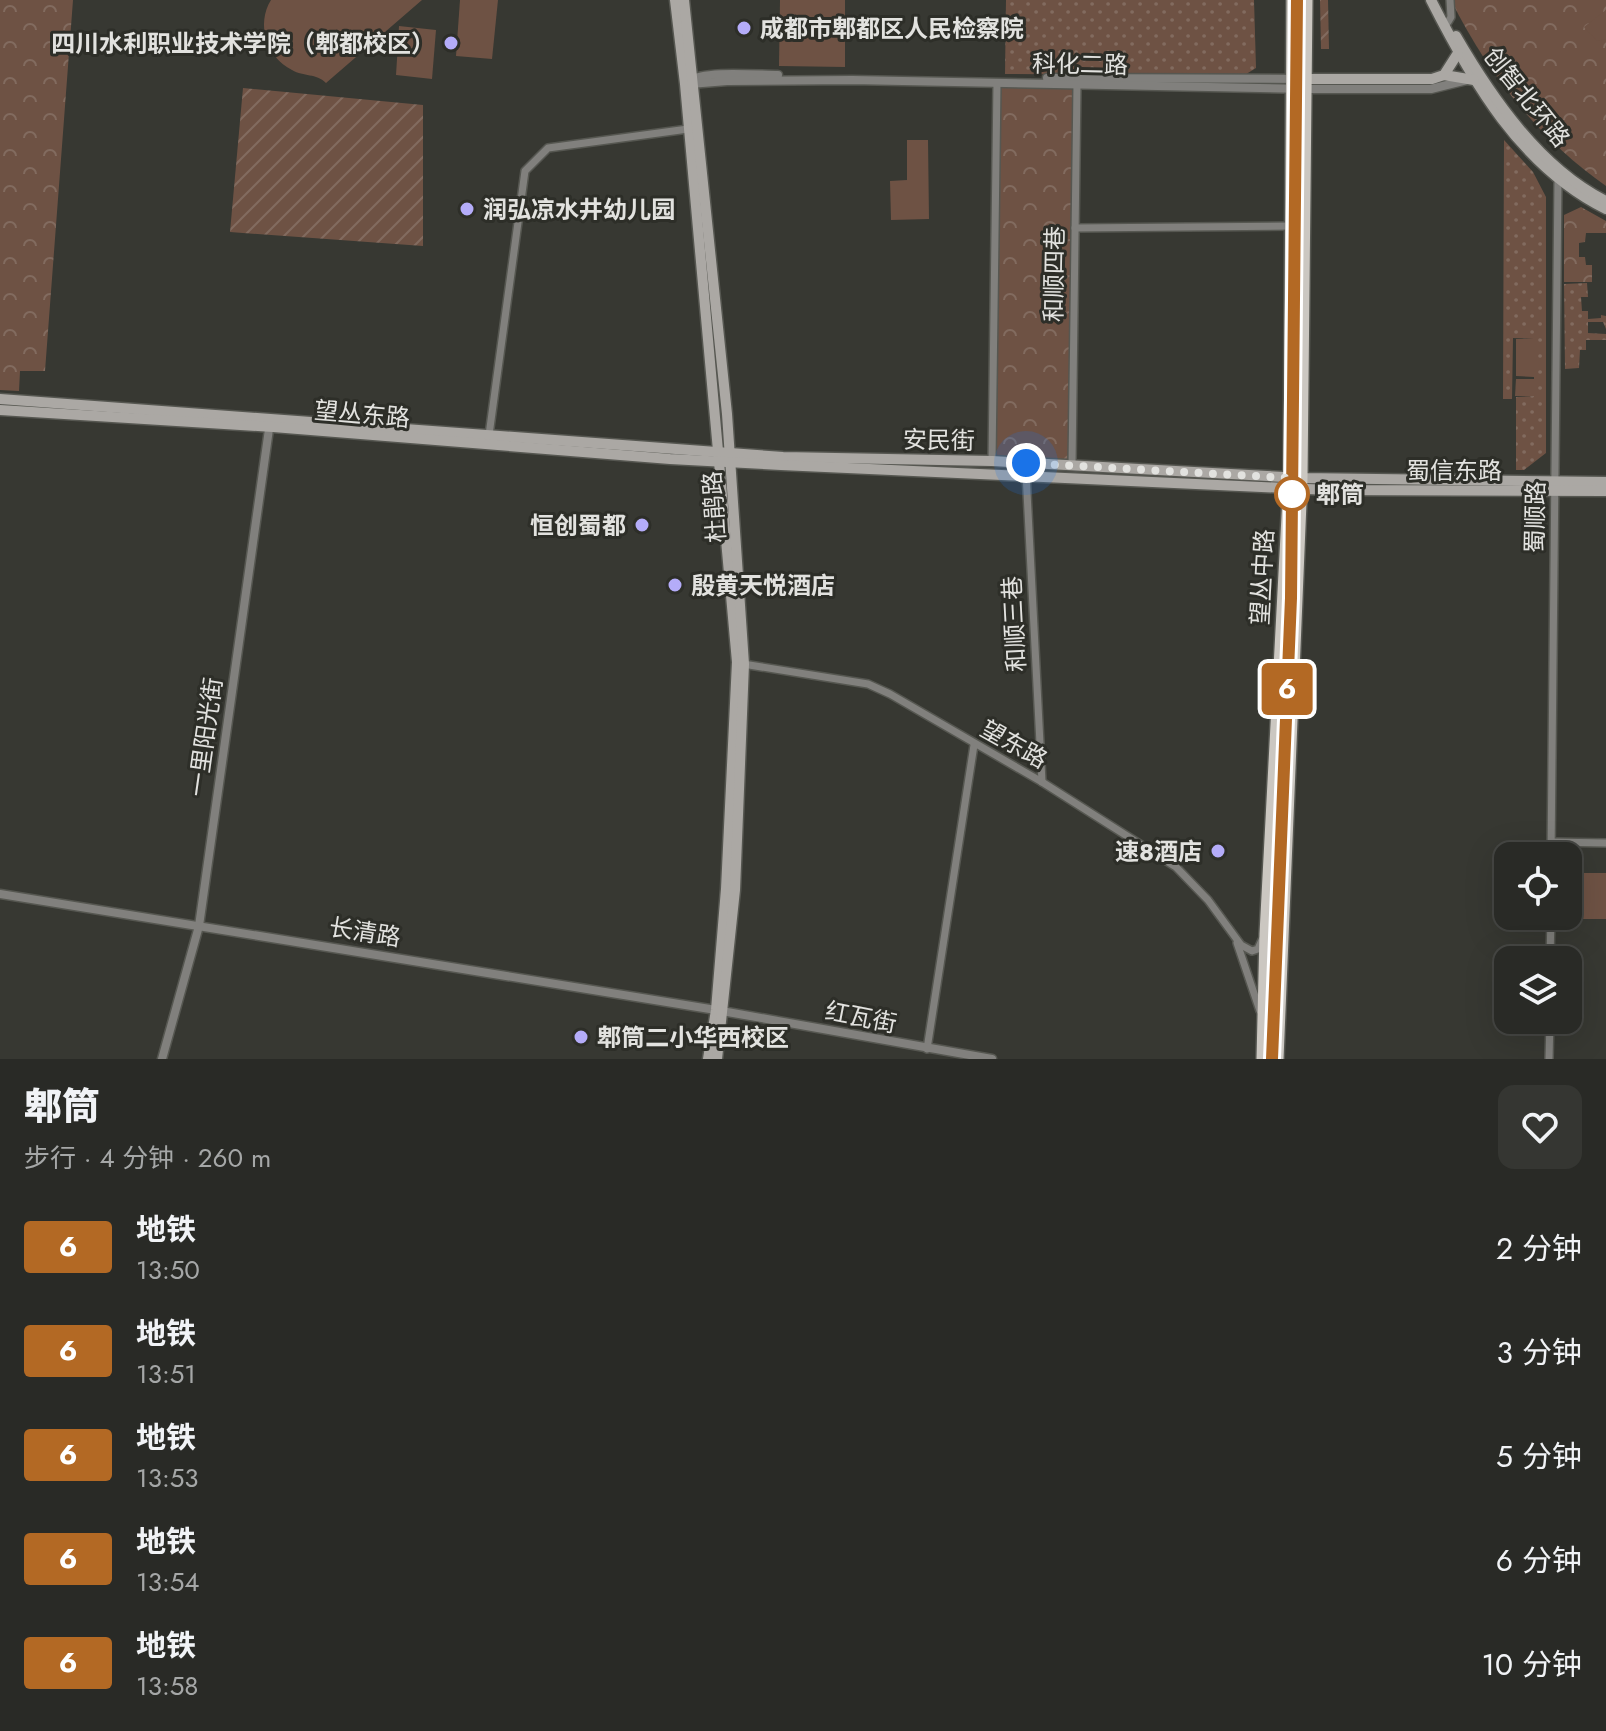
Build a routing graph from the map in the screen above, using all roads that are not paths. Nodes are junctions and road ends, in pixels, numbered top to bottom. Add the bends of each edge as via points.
1 (675, 0) edge
2 (684, 0) edge
3 (1292, 0) edge
4 (1307, 0) edge
5 (1431, 0) edge
6 (1437, 0) edge
7 (1450, 0) edge
8 (1448, 22) junction
9 (1458, 53) junction
10 (1471, 61) junction
11 (1444, 75) junction
12 (1472, 79) junction
13 (691, 82) junction
14 (997, 83) junction
15 (1077, 84) junction
16 (1293, 84) junction
17 (1307, 84) junction
18 (1499, 103) junction
19 (688, 129) junction
20 (1558, 179) junction
21 (1606, 201) edge
22 (1606, 209) edge
23 (1291, 226) junction
24 (1075, 228) junction
25 (0, 399) edge
26 (0, 410) edge
27 (270, 422) junction
28 (489, 435) junction
29 (725, 458) junction
30 (992, 461) junction
31 (1026, 463) junction
32 (1072, 465) junction
33 (1026, 476) junction
34 (1606, 482) edge
35 (1295, 483) junction
36 (1555, 486) junction
37 (1606, 491) edge
38 (740, 663) junction
39 (974, 745) junction
40 (1042, 782) junction
41 (1551, 842) edge
42 (1582, 843) edge
43 (1606, 843) edge
44 (0, 894) edge
45 (199, 926) junction
46 (1234, 933) junction
47 (1265, 934) junction
48 (720, 1010) junction
49 (1262, 1021) junction
50 (1550, 1034) edge
51 (927, 1049) junction
52 (162, 1059) edge
53 (708, 1059) edge
54 (717, 1059) edge
55 (992, 1059) edge
56 (1262, 1059) edge
57 (1278, 1059) edge
58 (1549, 1059) edge

1 - 13 main road, 杜鹃路
2 - 13 main road, 杜鹃路
3 - 16 main road, 望丛中路
4 - 17 main road, 望丛中路
5 - 9 main road
6 - 8 main road, 创智北环路
7 - 8 street
8 - 10 main road, 创智北环路
9 - 11 main road
9 - 12 main road
10 - 12 main road
10 - 18 main road, 创智北环路
11 - 12 main road
11 - 17 main road
12 - 17 street, 科化二路 via 1431,89
12 - 18 main road
12 - 20 main road
13 - 14 street, 科化二路
13 - 16 street via 821,75
13 - 19 main road, 杜鹃路
13 - 29 main road, 杜鹃路
14 - 15 street, 科化二路
14 - 30 street
15 - 16 street, 科化二路
15 - 24 street, 和顺四巷
16 - 17 street, 科化二路
16 - 23 main road, 望丛中路
17 - 35 main road, 望丛中路
18 - 21 main road, 创智北环路 via 1544,155
19 - 28 street via 548,148 525,171
19 - 29 main road, 杜鹃路
20 - 22 main road
20 - 36 street, 蜀顺路
23 - 24 street
23 - 35 main road, 望丛中路
24 - 32 street, 和顺四巷
25 - 27 main road, 望丛东路
26 - 27 main road, 望丛东路
27 - 28 main road, 望丛东路
27 - 29 main road, 望丛东路
27 - 45 street, 一里阳光街
28 - 29 main road, 望丛东路
29 - 30 main road, 安民街
29 - 33 main road, 安民街
29 - 38 main road, 杜鹃路
30 - 31 main road, 安民街
31 - 32 main road, 安民街
31 - 33 street, 和顺三巷
32 - 35 main road, 安民街
33 - 35 main road, 安民街
33 - 40 street, 和顺三巷
34 - 36 main road, 蜀信东路
35 - 36 main road, 蜀信东路
35 - 47 main road, 望丛中路
35 - 57 main road, 望丛中路
36 - 37 main road, 蜀信东路
36 - 41 street, 蜀顺路
38 - 39 street, 望东路 via 868,684
38 - 48 main road, 杜鹃路
39 - 40 street, 望东路
39 - 51 street
40 - 46 street, 望东路 via 1176,867
42 - 43 street
44 - 45 street, 长清路
45 - 48 street, 长清路
45 - 52 street, 一里阳光街
46 - 47 street via 1252,951
46 - 49 street, 望东路
47 - 49 main road, 望丛中路
48 - 51 street, 红瓦街
48 - 53 main road
48 - 54 main road
49 - 56 main road, 望丛中路
50 - 58 street
51 - 55 street, 红瓦街

